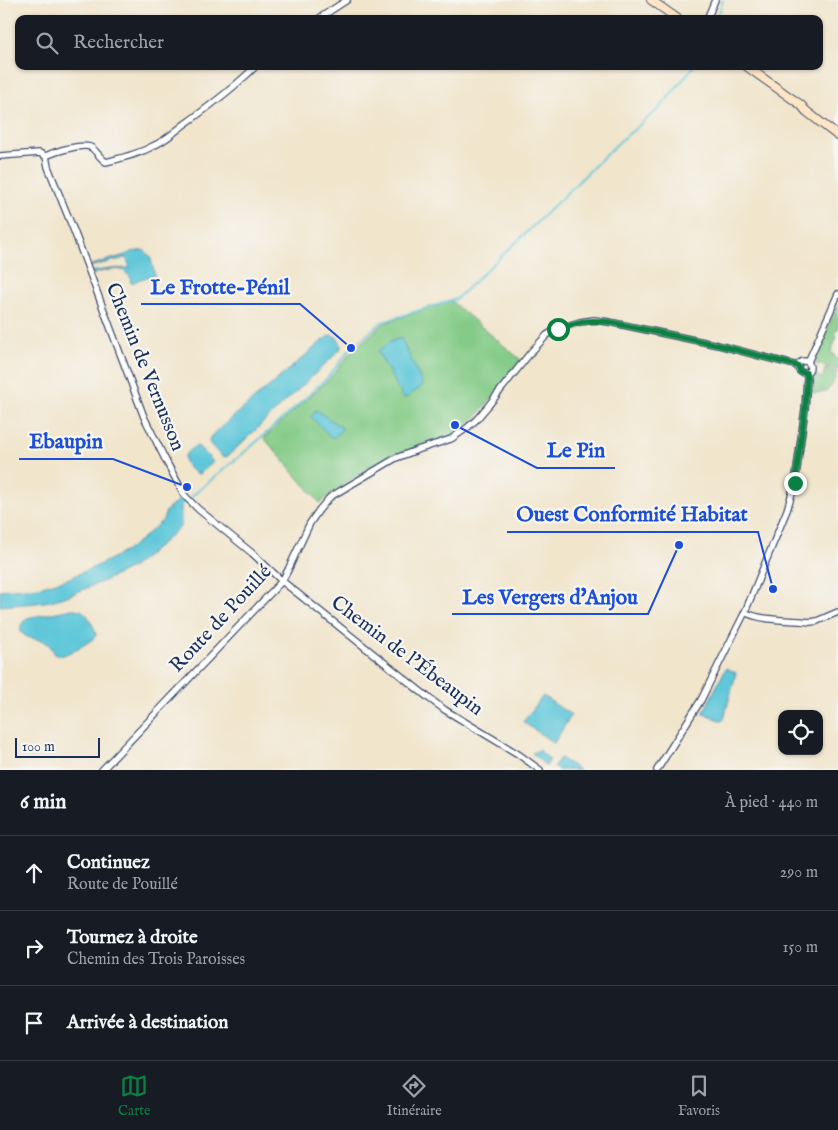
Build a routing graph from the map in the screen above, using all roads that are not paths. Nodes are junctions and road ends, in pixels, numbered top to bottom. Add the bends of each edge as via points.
1 (347, 0) edge
2 (651, 0) edge
3 (715, 0) edge
4 (324, 15) edge
5 (672, 15) edge
6 (709, 15) edge
7 (252, 70) edge
8 (752, 70) edge
9 (801, 106) junction
10 (838, 128) edge
11 (838, 136) edge
12 (0, 156) edge
13 (46, 156) junction
14 (838, 294) edge
15 (808, 362) junction
16 (798, 366) junction
17 (806, 373) junction
18 (282, 581) junction
19 (745, 612) junction
20 (838, 612) edge
21 (102, 770) edge
22 (540, 770) edge
23 (657, 770) edge

1 - 4 street
2 - 5 street
3 - 6 street
7 - 13 street via 219,100 152,147 106,162 86,146
8 - 9 street
9 - 10 street
9 - 11 street
12 - 13 street
13 - 18 street, Chemin de Vernusson via 144,417 185,496
14 - 15 street
15 - 16 street via 802,361
15 - 17 street via 810,367
16 - 17 street via 800,372
16 - 18 street, Route de Pouillé via 609,322 594,320 558,329 534,348 463,432 396,458 330,497 310,522
17 - 19 street via 805,409 795,483
18 - 21 street, Route de Pouillé
18 - 22 street, Chemin de l'Ébeaupin via 444,710
19 - 20 street via 760,617 811,622
19 - 23 street via 701,700

